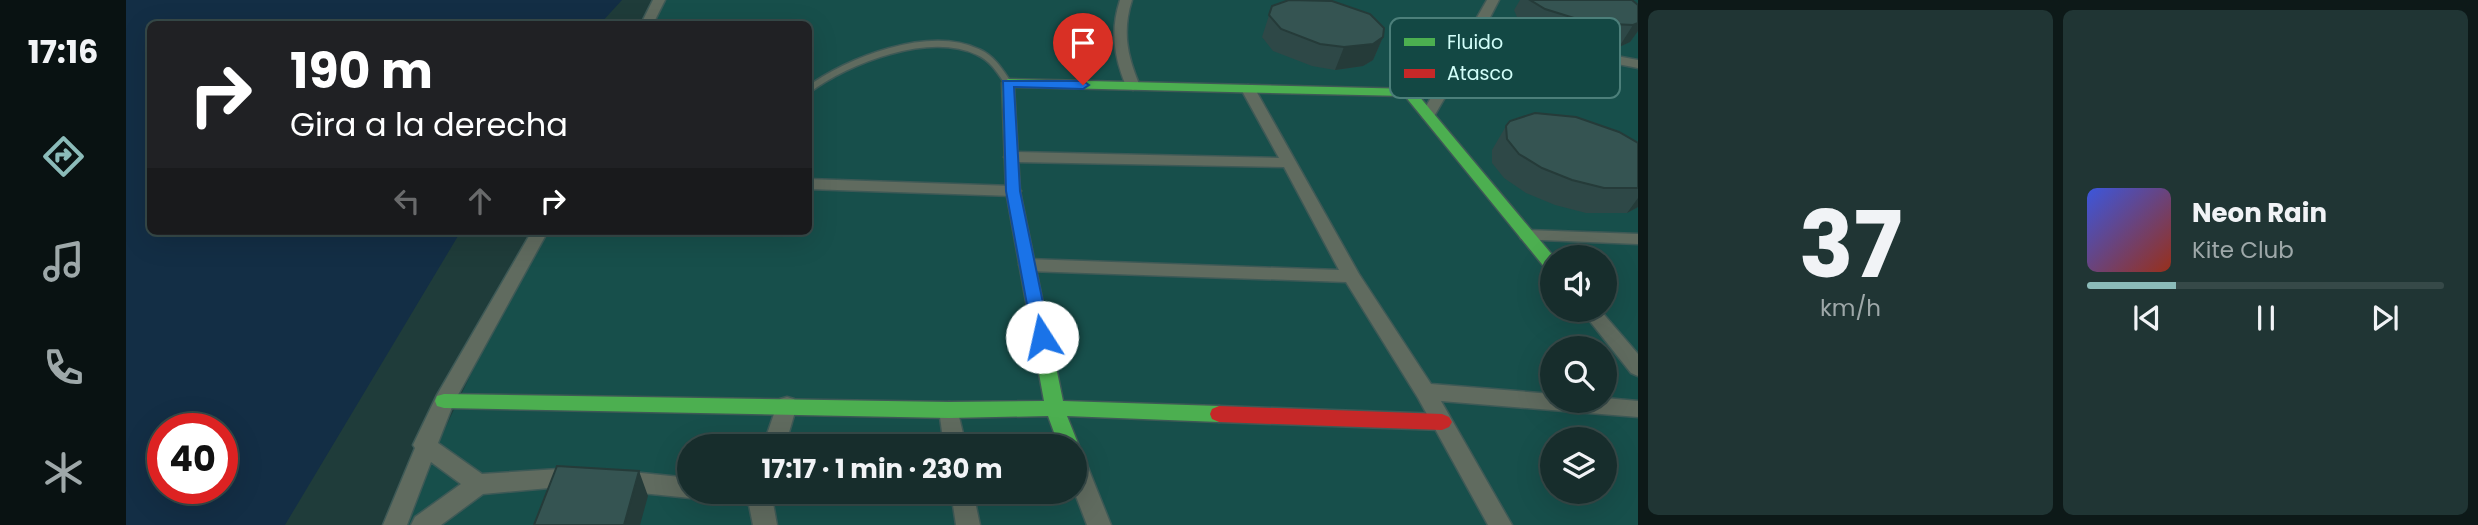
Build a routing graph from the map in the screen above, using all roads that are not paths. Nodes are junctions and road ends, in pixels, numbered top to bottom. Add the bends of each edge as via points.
1 (660, 0) edge
2 (1126, 0) edge
3 (1493, 0) edge
4 (1484, 18) edge
5 (649, 21) edge
6 (1620, 61) edge
7 (1638, 64) edge
8 (1008, 83) junction
9 (1133, 86) junction
10 (812, 87) edge
11 (1248, 89) junction
12 (1390, 92) edge
13 (1414, 98) edge
14 (1439, 98) edge
15 (1427, 115) junction
16 (1012, 158) junction
17 (1289, 163) junction
18 (812, 184) edge
19 (1013, 191) junction
20 (538, 235) edge
21 (1527, 235) junction
22 (1638, 239) edge
23 (1540, 251) edge
24 (1028, 265) junction
25 (1351, 276) junction
26 (1600, 322) edge
27 (1638, 368) edge
28 (1425, 392) junction
29 (444, 401) junction
30 (787, 405) junction
31 (1055, 408) junction
32 (1638, 409) edge
33 (949, 410) junction
34 (1442, 422) junction
35 (778, 434) edge
36 (953, 434) edge
37 (1065, 434) edge
38 (424, 445) junction
39 (478, 484) junction
40 (677, 487) edge
41 (1087, 494) edge
42 (761, 504) edge
43 (964, 504) edge
44 (395, 525) edge
45 (423, 525) edge
46 (765, 525) edge
47 (968, 525) edge
48 (1099, 525) edge
49 (1500, 525) edge

1 - 5 street
2 - 9 street via 1118,51
3 - 4 street
6 - 7 street
8 - 9 street
8 - 10 lane via 983,54 925,46 841,68
8 - 16 street
9 - 11 street
11 - 12 street
11 - 17 street
13 - 15 street
14 - 15 street
15 - 21 street
16 - 17 street
16 - 19 street
17 - 25 street
18 - 19 street
19 - 24 street
20 - 29 street
21 - 22 street
21 - 23 street
24 - 25 street
24 - 31 street
25 - 28 street
26 - 27 street
28 - 32 street
28 - 34 street
29 - 30 street
29 - 38 street
30 - 33 street
30 - 35 street
31 - 33 street
31 - 34 street
31 - 37 street
33 - 36 street
34 - 49 street
38 - 39 street
38 - 44 street
39 - 40 street via 584,477
39 - 45 street
41 - 48 street
42 - 46 street
43 - 47 street

